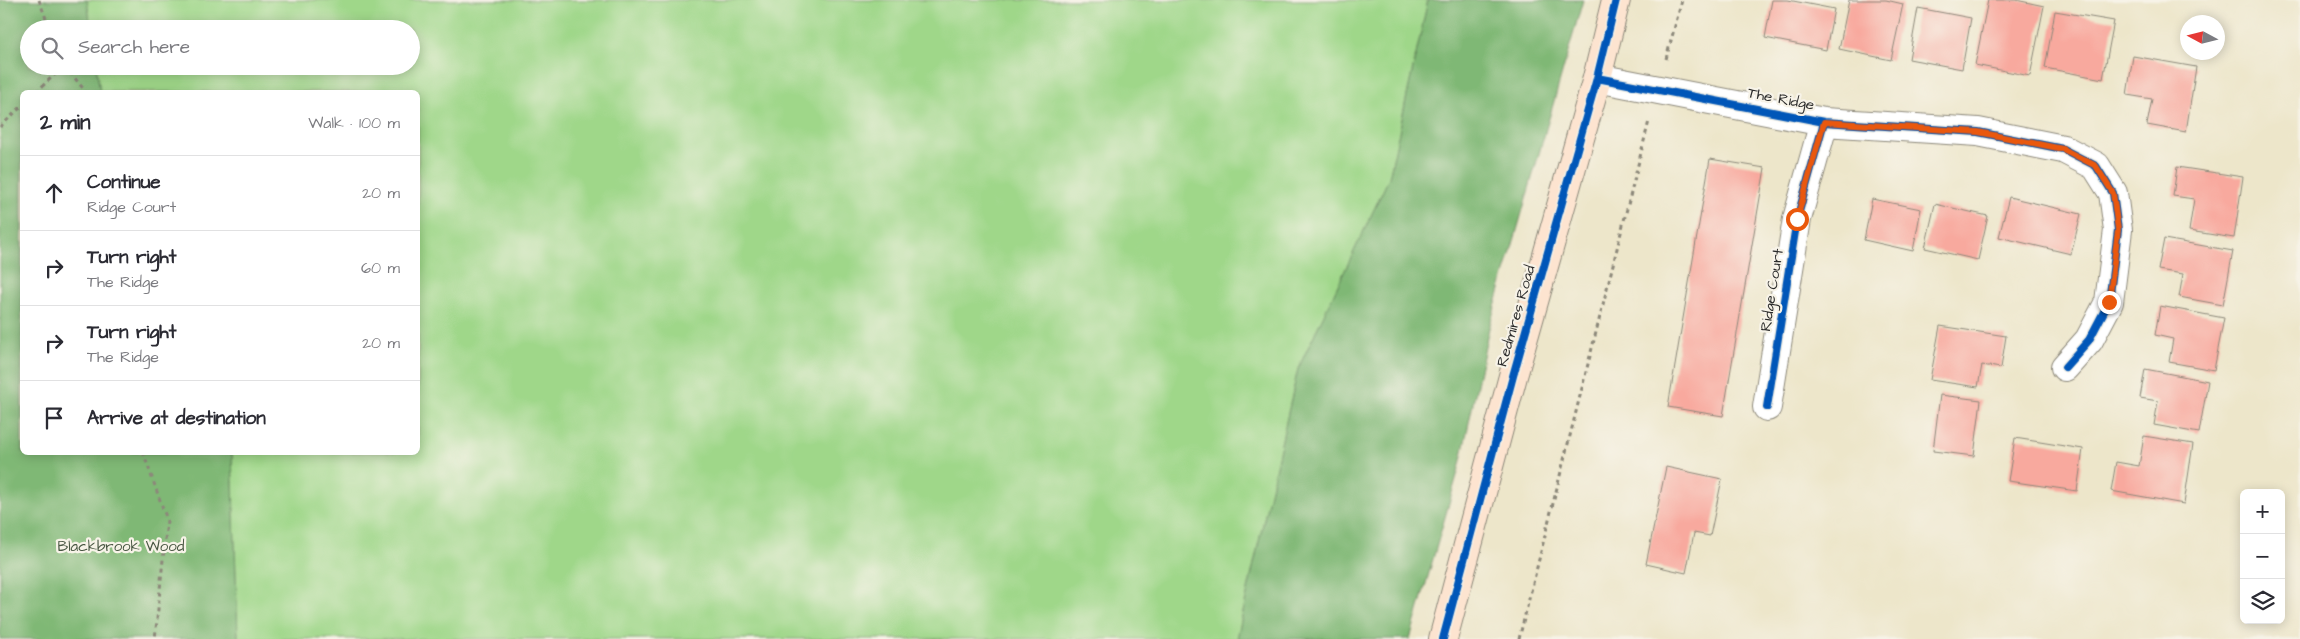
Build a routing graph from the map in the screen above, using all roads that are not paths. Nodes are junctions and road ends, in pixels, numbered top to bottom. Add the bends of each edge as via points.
1 (1616, 0) edge
2 (1597, 78) junction
3 (1824, 122) junction
4 (2065, 367) dead end
5 (1767, 407) dead end
6 (1443, 639) edge

1 - 2 street, Redmires Road
2 - 3 street, The Ridge
2 - 6 street, Redmires Road
3 - 4 street, The Ridge via 1978,132 2063,149 2096,166 2113,193 2118,230 2109,302 2089,340
3 - 5 street, Ridge Court via 1797,219

